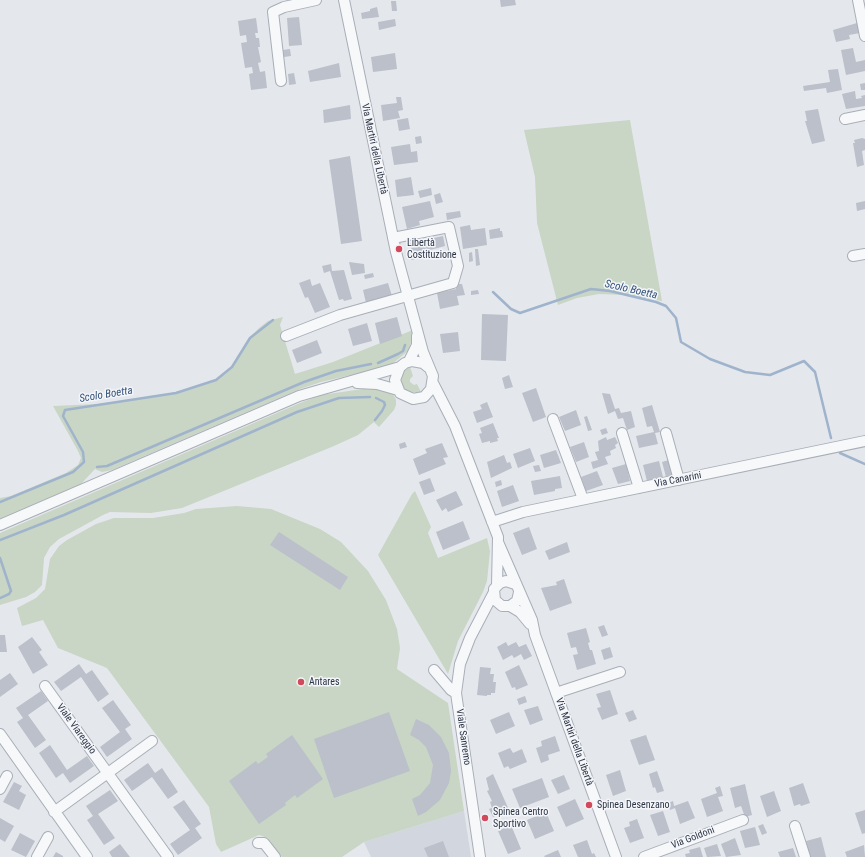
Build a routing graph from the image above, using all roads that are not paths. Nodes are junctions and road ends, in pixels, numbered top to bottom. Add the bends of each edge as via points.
1 (316, 0) edge
2 (344, 0) edge
3 (858, 0) edge
4 (865, 36) edge
5 (281, 81) dead end
6 (865, 115) edge
7 (844, 119) dead end
8 (393, 238) junction
9 (865, 254) edge
10 (853, 256) dead end
11 (407, 297) junction
12 (417, 328) junction
13 (286, 336) dead end
14 (409, 361) junction
15 (400, 367) junction
16 (428, 367) junction
17 (343, 383) junction
18 (433, 383) junction
19 (398, 390) junction
20 (424, 397) junction
21 (448, 413) junction
22 (553, 419) dead end
23 (622, 433) dead end
24 (666, 434) dead end
25 (865, 441) edge
26 (679, 480) junction
27 (640, 488) junction
28 (583, 499) junction
29 (492, 522) junction
30 (0, 525) edge
31 (498, 542) junction
32 (495, 588) junction
33 (517, 588) junction
34 (506, 606) junction
35 (480, 620) junction
36 (532, 627) junction
37 (434, 670) dead end
38 (620, 672) dead end
39 (45, 686) dead end
40 (456, 693) junction
41 (556, 693) junction
42 (0, 734) edge
43 (152, 741) dead end
44 (108, 773) junction
45 (7, 776) dead end
46 (0, 789) edge
47 (54, 812) junction
48 (743, 820) dead end
49 (795, 826) dead end
50 (48, 836) dead end
51 (258, 843) dead end
52 (37, 857) edge
53 (87, 857) edge
54 (168, 857) edge
55 (275, 857) edge
56 (480, 857) edge
57 (616, 857) edge
58 (644, 857) edge
59 (805, 857) edge

1 - 5 street via 273,12
2 - 8 street, Via Martiri della Libertà
3 - 4 street
6 - 7 street
8 - 11 street, Via Martiri della Libertà
8 - 11 street via 449,227 451,235 458,266 453,282
9 - 10 street
11 - 12 street, Via Martiri della Libertà
11 - 13 street via 340,315
12 - 14 street, Via Martiri della Libertà via 417,345
12 - 16 street, Via Martiri della Libertà
14 - 15 street
14 - 16 street via 419,361
15 - 17 street
15 - 19 street via 395,376
16 - 18 street, Via Martiri della Libertà via 433,376
17 - 19 street, Via Martiri della Libertà via 377,384
17 - 30 street via 299,396
18 - 20 street
18 - 21 street, Via Martiri della Libertà
19 - 20 street, Via Martiri della Libertà via 409,399
20 - 21 street, Via Martiri della Libertà
21 - 29 street, Via Martiri della Libertà
22 - 28 street
23 - 27 street
24 - 26 street
25 - 26 street, Via Canarini
26 - 27 street, Via Canarini
27 - 28 street, Via Canarini
28 - 29 street, Via Canarini via 523,512
29 - 31 street, Via Martiri della Libertà
31 - 32 street, Via Martiri della Libertà
31 - 33 street, Via Martiri della Libertà
32 - 33 street via 506,581
32 - 34 street, Via Martiri della Libertà via 495,600
32 - 35 street, Viale Sanremo
33 - 34 street via 517,601
33 - 36 street, Via Martiri della Libertà via 532,620
34 - 35 street, Viale Sanremo
34 - 36 street, Via Martiri della Libertà via 520,612
35 - 40 street, Viale Sanremo via 460,664
36 - 41 street, Via Martiri della Libertà
37 - 40 street via 450,690
38 - 41 street
39 - 44 street, Viale Viareggio
40 - 56 street, Viale Sanremo
41 - 57 street, Via Martiri della Libertà
42 - 47 street
43 - 44 street
44 - 47 street
44 - 54 street, Viale Viareggio
45 - 46 street
47 - 53 street
48 - 58 street, Via Goldoni
49 - 59 street
50 - 52 street
51 - 55 street via 264,843

